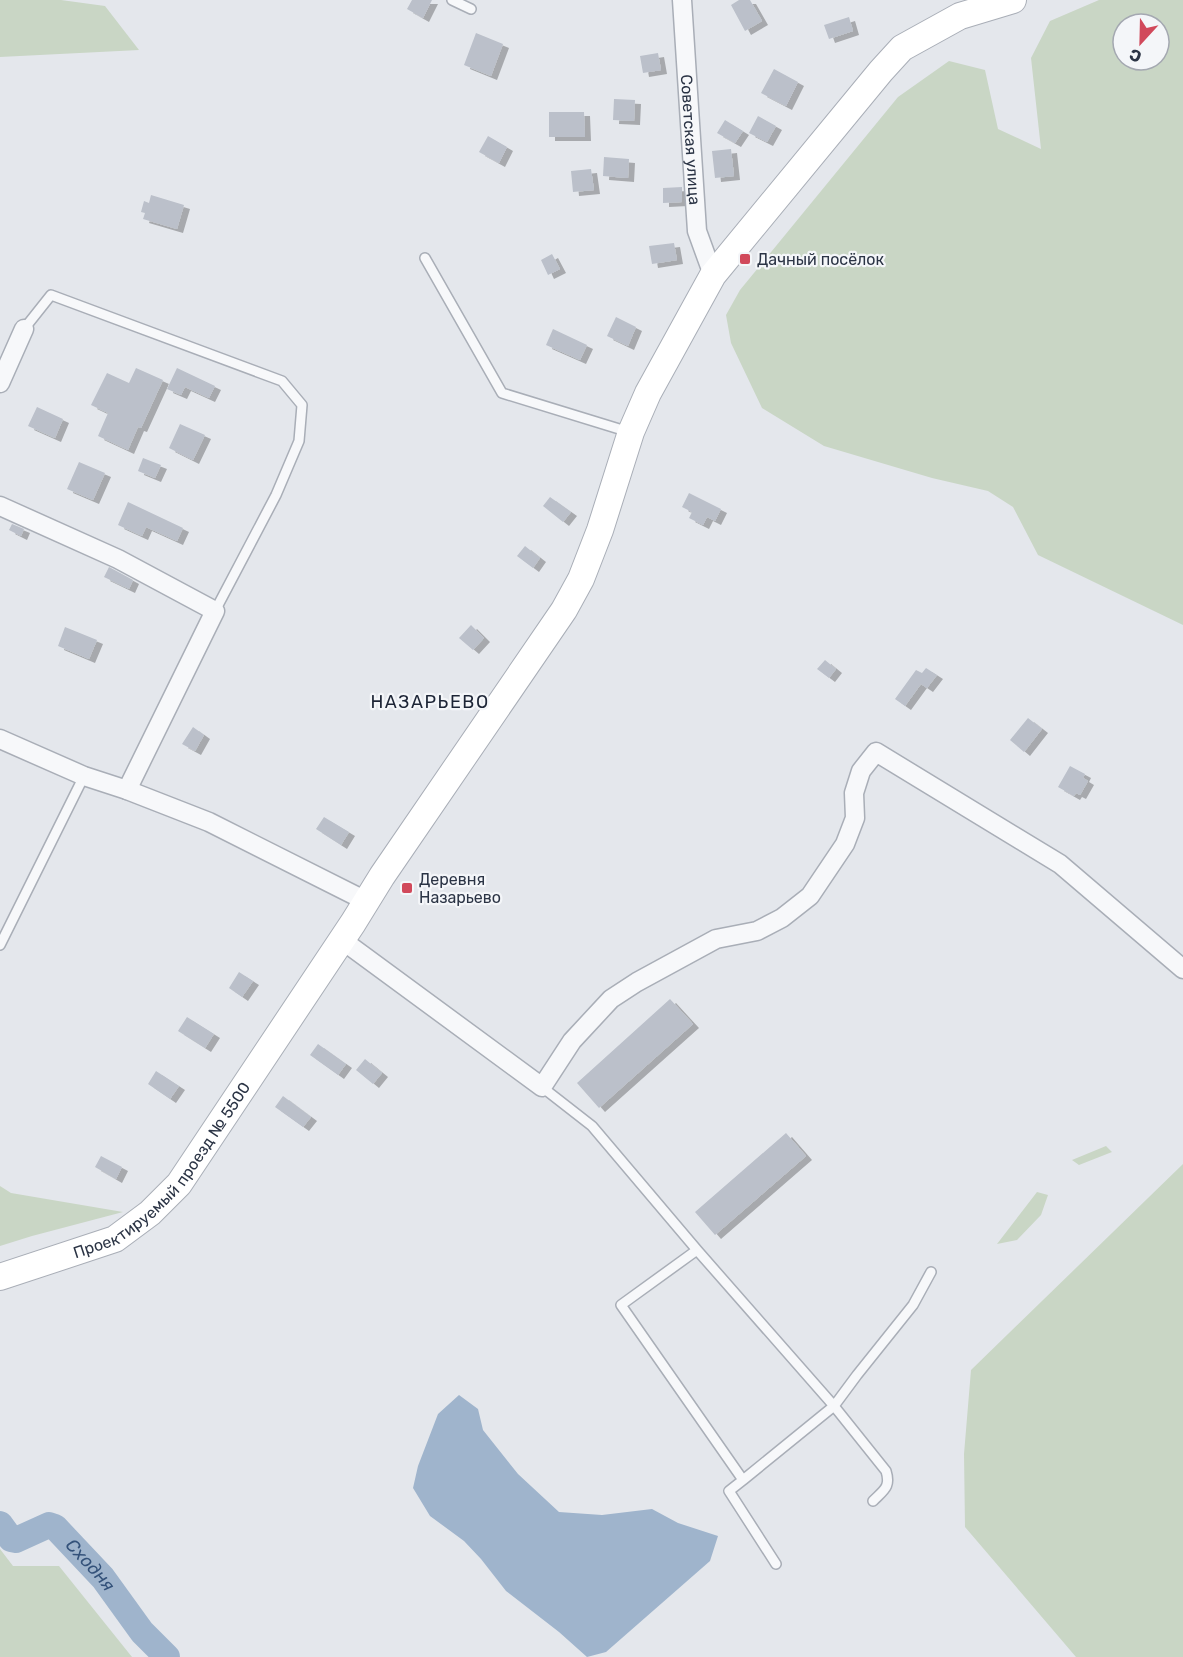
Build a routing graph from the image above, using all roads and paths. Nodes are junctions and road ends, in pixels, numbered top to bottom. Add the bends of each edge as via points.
1 (452, 0) edge
2 (682, 0) edge
3 (1013, 0) edge
4 (471, 9) dead end
5 (425, 258) dead end
6 (713, 275) junction
7 (24, 329) joint
8 (0, 383) edge
9 (631, 432) junction
10 (0, 506) edge
11 (215, 611) junction
12 (0, 739) edge
13 (84, 776) junction
14 (127, 790) junction
15 (366, 901) junction
16 (342, 940) junction
17 (0, 945) edge
18 (1183, 969) edge
19 (542, 1088) junction
20 (697, 1250) junction
21 (931, 1272) dead end
22 (0, 1277) edge
23 (834, 1406) junction
24 (743, 1480) junction
25 (873, 1501) dead end
26 (776, 1564) dead end

1 - 4 lane
2 - 6 street, Советская улица via 698,231
3 - 6 street, Проектируемый проезд № 5500 via 960,16 902,48
5 - 9 lane via 502,393
6 - 9 street, Проектируемый проезд № 5500
7 - 8 street
7 - 11 lane via 51,295 282,381 302,405 299,441 276,495
9 - 15 street, Проектируемый проезд № 5500 via 600,530 564,610
10 - 11 street via 118,559
11 - 14 street
12 - 13 street
13 - 14 street
13 - 17 lane
14 - 15 street via 209,822
15 - 16 street, Проектируемый проезд № 5500
16 - 19 street
16 - 22 street, Проектируемый проезд № 5500 via 179,1184 150,1213 115,1239
18 - 19 street via 1060,864 876,752 861,771 854,793 855,818 845,844 810,896 757,931 716,939 610,999 572,1041
19 - 20 lane via 592,1126
20 - 23 lane
20 - 24 lane via 621,1305
21 - 23 lane via 913,1305
23 - 24 lane
23 - 25 lane via 886,1471 887,1488
24 - 26 lane via 729,1491

